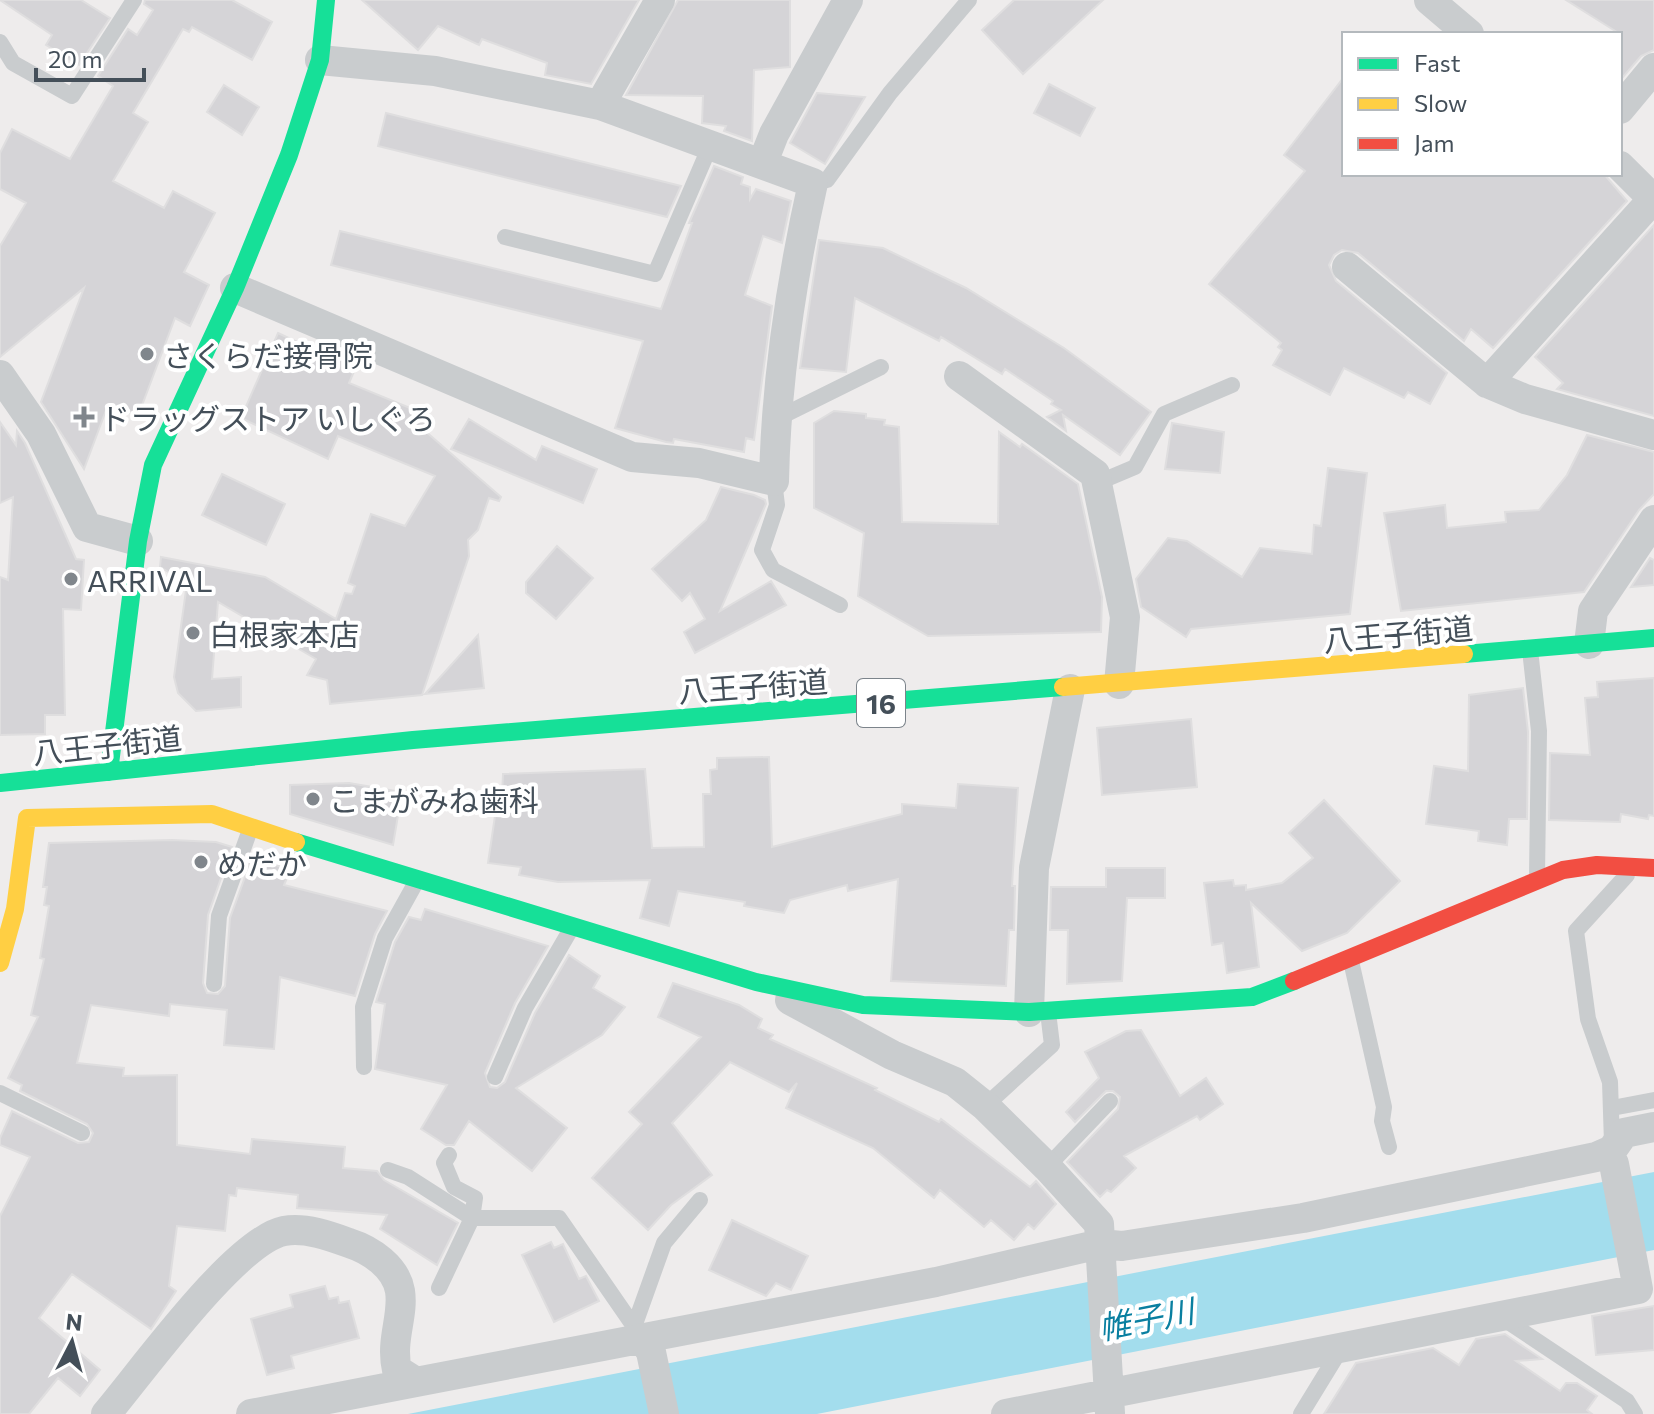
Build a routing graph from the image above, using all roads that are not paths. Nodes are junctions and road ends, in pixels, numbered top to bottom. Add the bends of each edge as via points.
1 (134, 0) edge
2 (326, 0) edge
3 (660, 0) edge
4 (848, 0) edge
5 (969, 0) edge
6 (1429, 0) edge
7 (1467, 32) edge
8 (0, 42) edge
9 (320, 60) junction
10 (1654, 68) edge
11 (600, 105) junction
12 (1622, 107) edge
13 (710, 146) junction
14 (763, 162) junction
15 (1622, 168) edge
16 (813, 183) junction
17 (1654, 200) edge
18 (505, 237) dead end
19 (1347, 267) dead end
20 (235, 288) junction
21 (881, 367) dead end
22 (0, 375) edge
23 (959, 376) dead end
24 (1487, 383) junction
25 (1232, 385) dead end
26 (776, 419) junction
27 (1654, 435) edge
28 (774, 481) junction
29 (1097, 483) junction
30 (1654, 520) edge
31 (138, 541) junction
32 (840, 605) dead end
33 (1654, 638) edge
34 (1589, 644) junction
35 (1530, 650) junction
36 (1119, 684) junction
37 (1070, 689) junction
38 (207, 761) junction
39 (109, 772) junction
40 (0, 783) edge
41 (212, 814) junction
42 (252, 825) junction
43 (1645, 867) edge
44 (416, 881) junction
45 (1537, 882) junction
46 (573, 927) junction
47 (1350, 959) junction
48 (0, 963) edge
49 (756, 982) junction
50 (214, 984) dead end
51 (1038, 1011) junction
52 (364, 1067) dead end
53 (495, 1077) dead end
54 (0, 1093) edge
55 (1654, 1100) edge
56 (1110, 1101) dead end
57 (985, 1106) junction
58 (1612, 1108) junction
59 (1654, 1127) edge
60 (82, 1133) dead end
61 (1389, 1147) dead end
62 (449, 1155) dead end
63 (1613, 1157) junction
64 (1047, 1167) junction
65 (388, 1170) dead end
66 (700, 1200) dead end
67 (472, 1218) junction
68 (1101, 1249) junction
69 (1643, 1284) edge
70 (439, 1288) dead end
71 (1500, 1316) junction
72 (643, 1339) junction
73 (1343, 1347) junction
74 (416, 1382) junction
75 (1108, 1398) edge
76 (106, 1414) edge
77 (251, 1414) edge
78 (664, 1414) edge
79 (1006, 1414) edge
80 (1301, 1414) edge
81 (1635, 1414) edge

1 - 8 lane via 72,96 13,63
2 - 9 main road
3 - 11 street
4 - 14 street
5 - 16 lane via 890,93 827,180
6 - 7 street
9 - 11 street via 435,71
9 - 20 main road via 289,155
10 - 12 street
11 - 13 street
13 - 14 street
13 - 18 lane via 655,274
14 - 16 street
15 - 17 street
16 - 26 street via 796,262
17 - 24 street
19 - 24 street
20 - 28 street via 632,457 699,463
20 - 31 main road via 153,465
21 - 26 lane
22 - 31 street via 41,434 87,527
23 - 29 street via 1095,474
24 - 27 street
25 - 29 lane via 1164,414 1135,467
26 - 28 street
28 - 32 lane via 777,505 762,550 773,570
29 - 36 street via 1125,617
30 - 34 street via 1593,611
31 - 39 main road
33 - 34 main road, 八王子街道 / 16
34 - 35 main road, 八王子街道 / 16
35 - 36 main road, 八王子街道 / 16
35 - 45 lane via 1539,731
36 - 37 main road, 八王子街道 / 16
37 - 38 main road, 八王子街道 / 16
37 - 51 street via 1034,868
38 - 39 main road, 八王子街道 / 16
38 - 41 street
39 - 40 main road, 八王子街道 / 16
41 - 42 main road
41 - 48 main road via 27,818 15,909
42 - 44 main road
42 - 50 lane via 219,916
43 - 45 main road via 1597,865 1563,870
43 - 58 lane via 1590,911 1576,931 1588,1019 1610,1082
44 - 46 main road
44 - 52 lane via 385,938 363,1007
45 - 47 main road
46 - 49 main road
46 - 53 lane via 525,1008
47 - 51 main road via 1252,997
47 - 61 lane
49 - 51 main road via 863,1005
49 - 57 street via 892,1055 955,1082
51 - 57 lane via 1052,1045
54 - 60 lane
55 - 58 lane
56 - 64 lane
57 - 64 street
58 - 63 lane
59 - 63 street via 1624,1133
62 - 67 lane via 444,1163 454,1187 475,1198
63 - 68 street via 1303,1218
63 - 69 street
64 - 68 street via 1099,1224
65 - 67 lane
66 - 72 lane via 664,1243
67 - 70 lane
67 - 72 lane via 559,1218
68 - 72 street
68 - 75 street
69 - 71 street
71 - 73 street
71 - 81 lane via 1627,1401
72 - 74 street
72 - 78 street
73 - 75 street
73 - 80 lane
74 - 76 street via 397,1370 393,1353 400,1291 387,1264 359,1246 322,1233 283,1231 248,1251 217,1282
74 - 77 street
75 - 79 street

